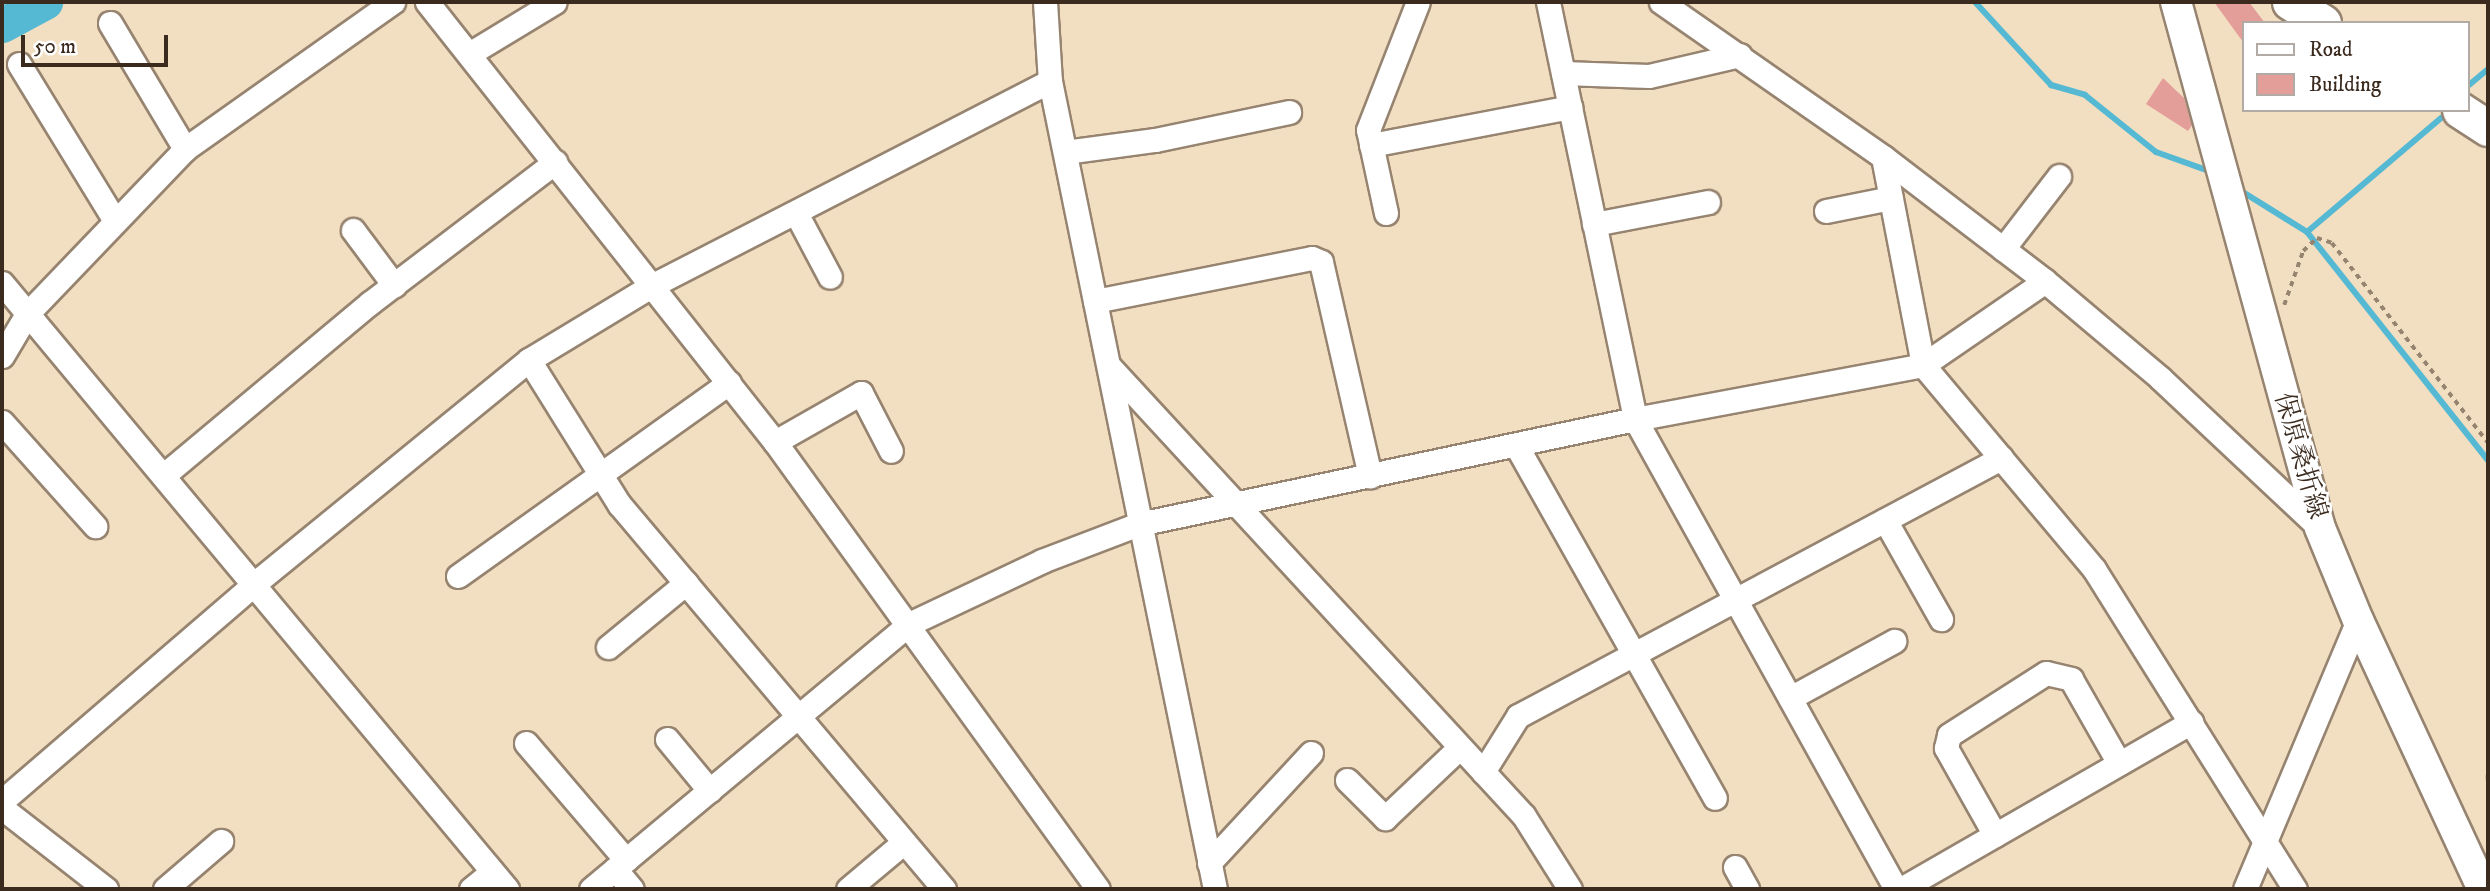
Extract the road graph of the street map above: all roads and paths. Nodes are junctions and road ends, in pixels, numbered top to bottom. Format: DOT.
graph roads {
  1 [pos="393,2"];
  2 [pos="427,2"];
  3 [pos="555,2"];
  4 [pos="1045,2"];
  5 [pos="1418,2"];
  6 [pos="1548,2"];
  7 [pos="1661,2"];
  8 [pos="2176,2"];
  9 [pos="2290,2"];
  10 [pos="2320,21"];
  11 [pos="110,23"];
  12 [pos="469,54"];
  13 [pos="1740,55"];
  14 [pos="19,64"];
  15 [pos="1563,74"];
  16 [pos="1050,81"];
  17 [pos="1570,107"];
  18 [pos="1289,111"];
  19 [pos="2463,112"];
  20 [pos="2488,128"];
  21 [pos="1371,145"];
  22 [pos="185,149"];
  23 [pos="1065,152"];
  24 [pos="1883,157"];
  25 [pos="555,162"];
  26 [pos="2059,176"];
  27 [pos="1891,198"];
  28 [pos="1708,202"];
  29 [pos="1826,211"];
  30 [pos="796,213"];
  31 [pos="1386,213"];
  32 [pos="114,219"];
  33 [pos="1594,224"];
  34 [pos="353,230"];
  35 [pos="2003,249"];
  36 [pos="830,277"];
  37 [pos="2045,281"];
  38 [pos="2,284"];
  39 [pos="394,285"];
  40 [pos="653,285"];
  41 [pos="1095,301"];
  42 [pos="27,314"];
  43 [pos="2263,324"];
  44 [pos="2,356"];
  45 [pos="529,360"];
  46 [pos="1923,365"];
  47 [pos="1108,366"];
  48 [pos="729,383"];
  49 [pos="1635,419"];
  50 [pos="2,422"];
  51 [pos="775,442"];
  52 [pos="2488,443"];
  53 [pos="1516,445"];
  54 [pos="891,451"];
  55 [pos="2001,458"];
  56 [pos="164,475"];
  57 [pos="601,475"];
  58 [pos="1370,476"];
  59 [pos="1238,504"];
  60 [pos="1885,520"];
  61 [pos="1139,524"];
  62 [pos="95,526"];
  63 [pos="2320,528"];
  64 [pos="458,576"];
  65 [pos="686,583"];
  66 [pos="254,584"];
  67 [pos="1736,600"];
  68 [pos="1941,619"];
  69 [pos="2358,620"];
  70 [pos="909,624"];
  71 [pos="1894,641"];
  72 [pos="608,647"];
  73 [pos="1634,654"];
  74 [pos="1790,698"];
  75 [pos="798,717"];
  76 [pos="2191,722"];
  77 [pos="667,739"];
  78 [pos="526,743"];
  79 [pos="1460,747"];
  80 [pos="1311,753"];
  81 [pos="2119,763"];
  82 [pos="1483,772"];
  83 [pos="1347,780"];
  84 [pos="710,790"];
  85 [pos="1715,798"];
  86 [pos="2,801"];
  87 [pos="2,808"];
  88 [pos="1995,835"];
  89 [pos="2267,838"];
  90 [pos="221,841"];
  91 [pos="904,842"];
  92 [pos="1209,863"];
  93 [pos="621,864"];
  94 [pos="1735,867"];
  95 [pos="500,881"];
  96 [pos="106,889"];
  97 [pos="165,889"];
  98 [pos="471,889"];
  99 [pos="591,889"];
  100 [pos="632,889"];
  101 [pos="848,889"];
  102 [pos="944,889"];
  103 [pos="1098,889"];
  104 [pos="1215,889"];
  105 [pos="1570,889"];
  106 [pos="1747,889"];
  107 [pos="1898,889"];
  108 [pos="2245,889"];
  109 [pos="2295,889"];
  110 [pos="2483,889"];
  1 -- 22 [label="street"];
  2 -- 12 [label="street"];
  3 -- 12 [label="street"];
  4 -- 16 [label="street"];
  5 -- 21 [label="street"];
  6 -- 15 [label="street"];
  7 -- 13 [label="street"];
  8 -- 43 [label="main road, 保原桑折線"];
  9 -- 10 [label="highway"];
  11 -- 22 [label="street"];
  12 -- 25 [label="street"];
  13 -- 15 [label="street"];
  13 -- 24 [label="street"];
  14 -- 32 [label="street"];
  15 -- 17 [label="street"];
  16 -- 23 [label="street"];
  16 -- 30 [label="street"];
  17 -- 21 [label="street"];
  17 -- 33 [label="street"];
  18 -- 23 [label="street"];
  19 -- 20 [label="highway"];
  21 -- 31 [label="street"];
  22 -- 32 [label="street"];
  23 -- 41 [label="street"];
  24 -- 27 [label="street"];
  24 -- 35 [label="street"];
  25 -- 39 [label="street"];
  25 -- 40 [label="street"];
  26 -- 35 [label="street"];
  27 -- 29 [label="street"];
  27 -- 46 [label="street"];
  28 -- 33 [label="street"];
  30 -- 36 [label="street"];
  30 -- 40 [label="street"];
  32 -- 42 [label="street"];
  33 -- 49 [label="street"];
  34 -- 39 [label="street"];
  35 -- 37 [label="street"];
  37 -- 46 [label="street"];
  37 -- 63 [label="street"];
  38 -- 42 [label="street"];
  39 -- 56 [label="street"];
  40 -- 45 [label="street"];
  40 -- 48 [label="street"];
  41 -- 47 [label="street"];
  41 -- 58 [label="street"];
  42 -- 44 [label="street"];
  42 -- 56 [label="street"];
  43 -- 52 [label="path"];
  43 -- 63 [label="main road, 保原桑折線"];
  45 -- 57 [label="street"];
  45 -- 66 [label="street"];
  46 -- 49 [label="street"];
  46 -- 55 [label="street"];
  47 -- 59 [label="street"];
  47 -- 61 [label="street"];
  48 -- 51 [label="street"];
  48 -- 57 [label="street"];
  49 -- 53 [label="street"];
  49 -- 67 [label="street"];
  50 -- 62 [label="street"];
  51 -- 54 [label="street"];
  51 -- 70 [label="street"];
  53 -- 58 [label="street"];
  53 -- 73 [label="street"];
  55 -- 60 [label="street"];
  55 -- 76 [label="street"];
  56 -- 66 [label="street"];
  57 -- 64 [label="street"];
  57 -- 65 [label="street"];
  58 -- 59 [label="street"];
  59 -- 61 [label="street"];
  59 -- 79 [label="street"];
  60 -- 67 [label="street"];
  60 -- 68 [label="street"];
  61 -- 70 [label="street"];
  61 -- 92 [label="street"];
  63 -- 69 [label="main road, 保原桑折線"];
  65 -- 72 [label="street"];
  65 -- 75 [label="street"];
  66 -- 86 [label="street"];
  66 -- 95 [label="street"];
  67 -- 73 [label="street"];
  67 -- 74 [label="street"];
  69 -- 89 [label="street"];
  69 -- 110 [label="main road, 保原桑折線"];
  70 -- 75 [label="street"];
  70 -- 103 [label="street"];
  71 -- 74 [label="street"];
  73 -- 82 [label="street"];
  73 -- 85 [label="street"];
  74 -- 107 [label="street"];
  75 -- 84 [label="street"];
  75 -- 91 [label="street"];
  76 -- 81 [label="street"];
  76 -- 89 [label="street"];
  77 -- 84 [label="street"];
  78 -- 93 [label="street"];
  79 -- 82 [label="street"];
  79 -- 83 [label="street"];
  80 -- 92 [label="street"];
  81 -- 88 [label="street"];
  81 -- 88 [label="street"];
  82 -- 105 [label="street"];
  84 -- 93 [label="street"];
  87 -- 96 [label="street"];
  88 -- 107 [label="street"];
  89 -- 108 [label="street"];
  89 -- 109 [label="street"];
  90 -- 97 [label="street"];
  91 -- 101 [label="street"];
  91 -- 102 [label="street"];
  92 -- 104 [label="street"];
  93 -- 99 [label="street"];
  93 -- 100 [label="street"];
  94 -- 106 [label="street"];
  95 -- 98 [label="street"];
}
